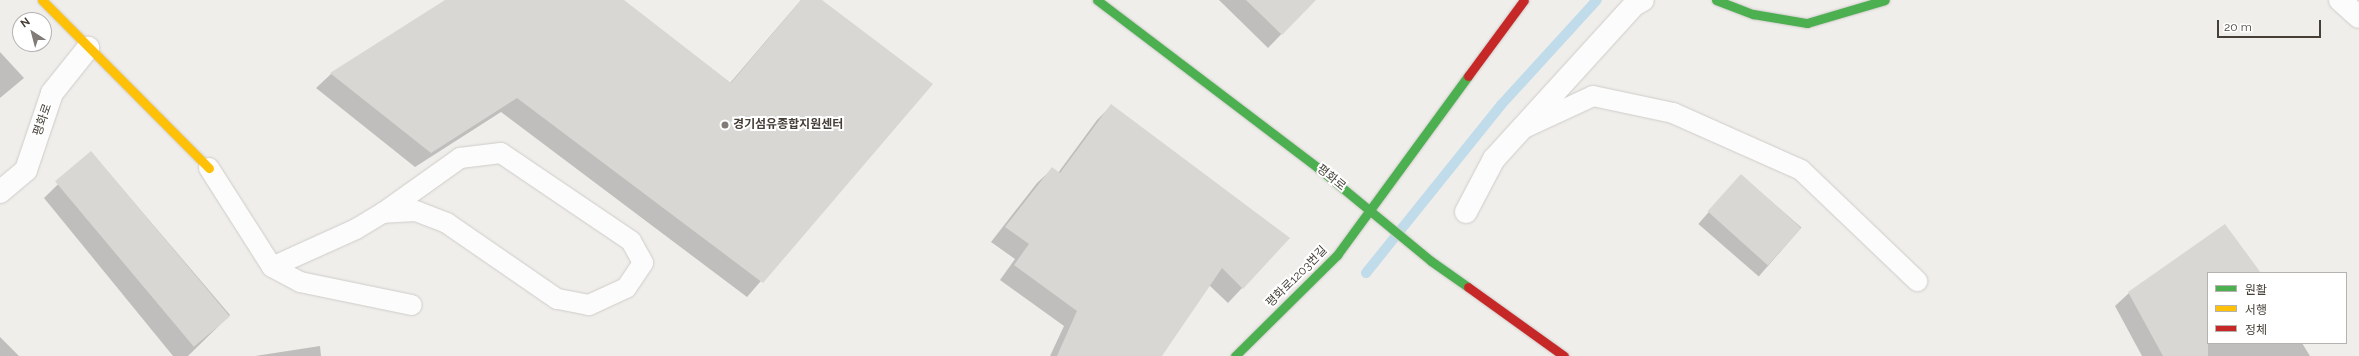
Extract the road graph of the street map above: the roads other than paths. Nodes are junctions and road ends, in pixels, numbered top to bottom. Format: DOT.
graph roads {
  1 [pos="42,0"];
  2 [pos="1097,0"];
  3 [pos="1524,0"];
  4 [pos="1643,0"];
  5 [pos="1716,0"];
  6 [pos="1885,0"];
  7 [pos="2340,0"];
  8 [pos="2359,17"];
  9 [pos="88,48"];
  10 [pos="1522,129"];
  11 [pos="209,168"];
  12 [pos="0,192"];
  13 [pos="1371,210"];
  14 [pos="1466,212"];
  15 [pos="383,213"];
  16 [pos="272,267"];
  17 [pos="1916,281"];
  18 [pos="412,305"];
  19 [pos="1235,356"];
  20 [pos="1564,356"];
  1 -- 9 [label="street"];
  2 -- 13 [label="street, 평화로"];
  3 -- 13 [label="street, 평화로1203번길"];
  4 -- 10 [label="street"];
  5 -- 6 [label="street"];
  7 -- 8 [label="street"];
  9 -- 11 [label="street"];
  9 -- 12 [label="street, 평화로"];
  10 -- 14 [label="street"];
  10 -- 17 [label="lane"];
  11 -- 16 [label="lane"];
  13 -- 19 [label="street, 평화로1203번길"];
  13 -- 20 [label="street, 평화로"];
  15 -- 15 [label="lane"];
  15 -- 16 [label="lane"];
  16 -- 18 [label="lane"];
}
